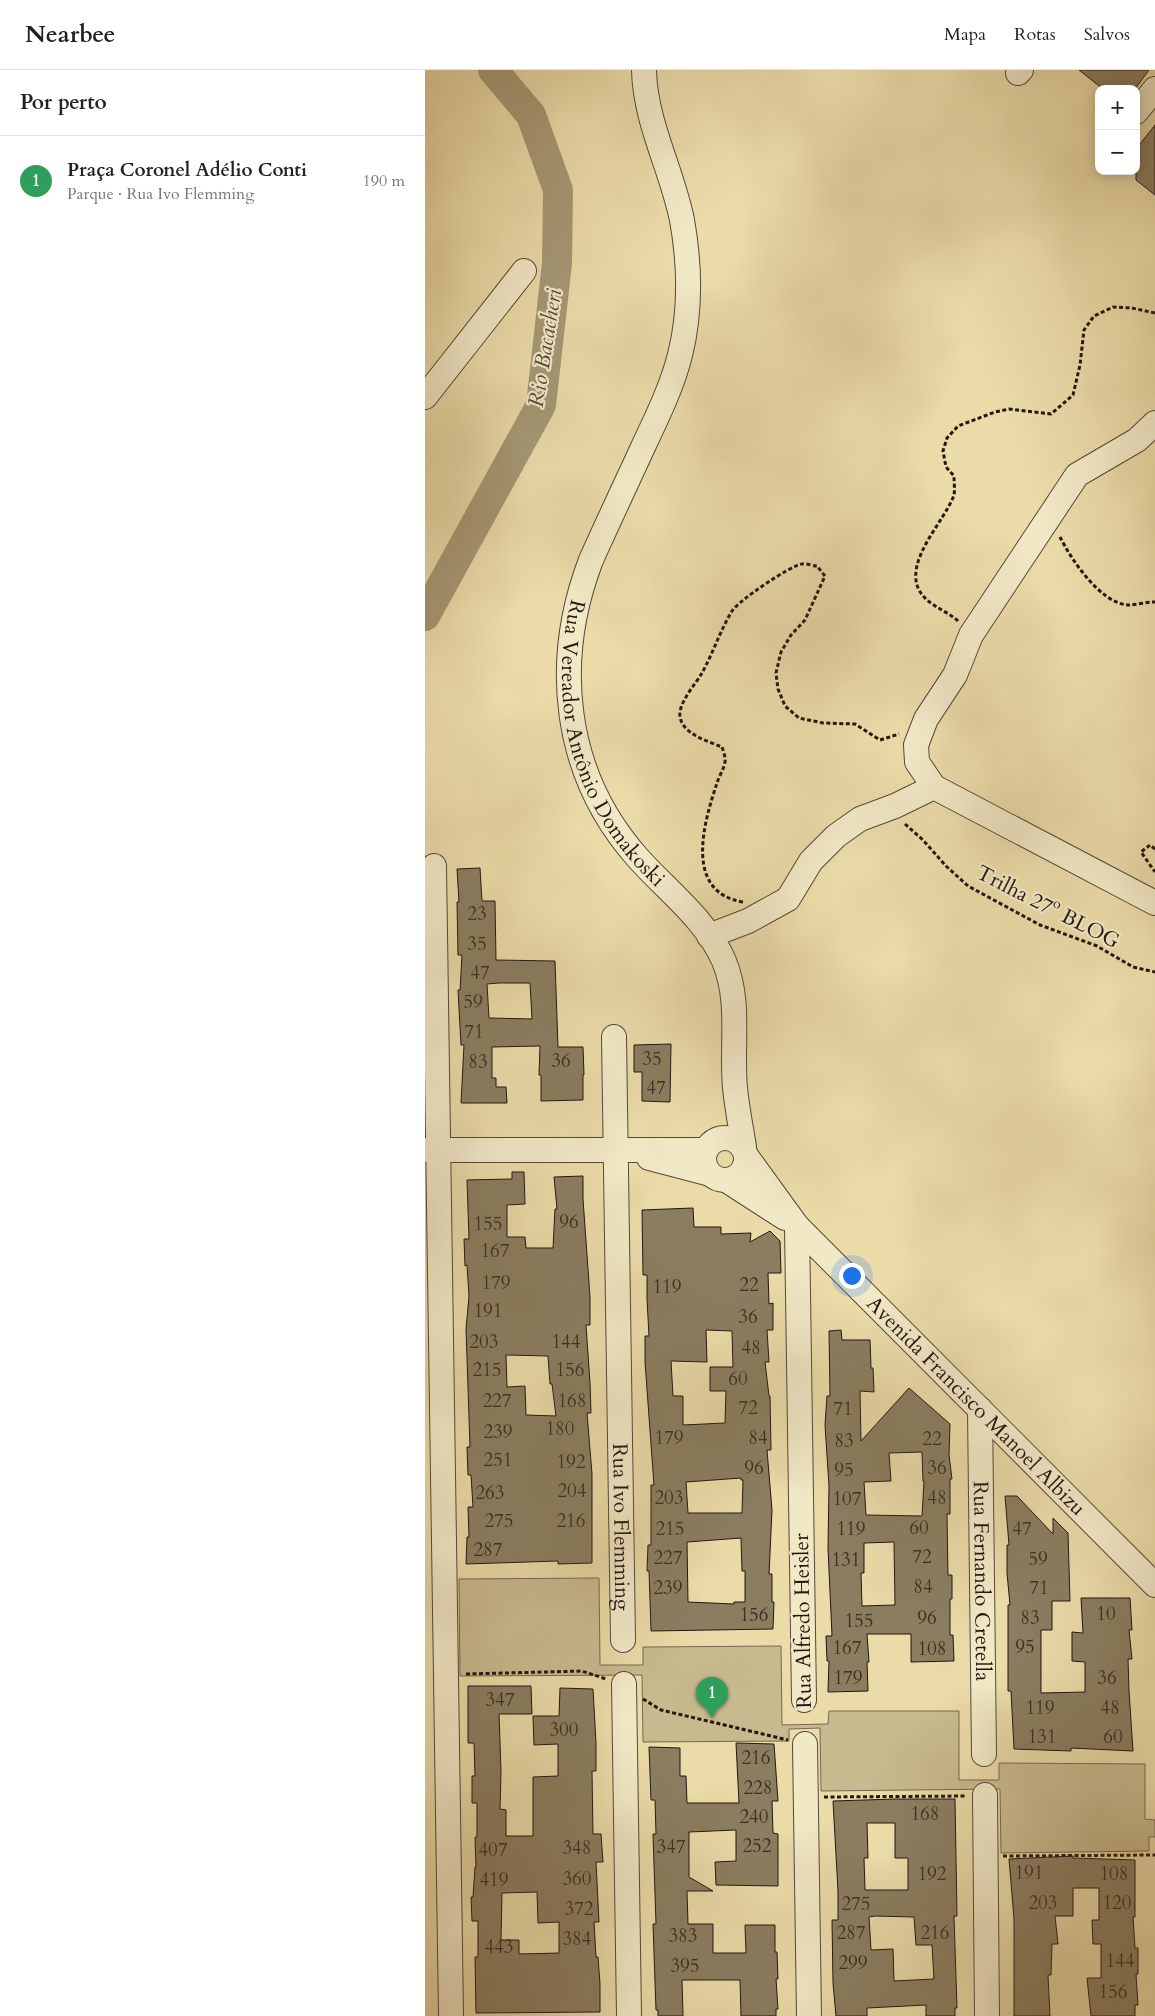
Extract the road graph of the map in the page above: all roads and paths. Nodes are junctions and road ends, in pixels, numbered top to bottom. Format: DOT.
graph roads {
  1 [pos="644,70"];
  2 [pos="1155,90"];
  3 [pos="1140,107"];
  4 [pos="524,271"];
  5 [pos="1155,313"];
  6 [pos="425,397"];
  7 [pos="1155,423"];
  8 [pos="1059,530"];
  9 [pos="1155,602"];
  10 [pos="971,635"];
  11 [pos="926,719"];
  12 [pos="934,787"];
  13 [pos="899,822"];
  14 [pos="1155,848"];
  15 [pos="434,866"];
  16 [pos="1155,872"];
  17 [pos="745,902"];
  18 [pos="1155,903"];
  19 [pos="709,936"];
  20 [pos="1155,972"];
  21 [pos="614,1037"];
  22 [pos="735,1086"];
  23 [pos="711,1145"];
  24 [pos="432,1150"];
  25 [pos="615,1150"];
  26 [pos="745,1152"];
  27 [pos="718,1177"];
  28 [pos="797,1226"];
  29 [pos="980,1409"];
  30 [pos="1155,1584"];
  31 [pos="623,1640"];
  32 [pos="446,1674"];
  33 [pos="624,1684"];
  34 [pos="804,1700"];
  35 [pos="805,1744"];
  36 [pos="984,1754"];
  37 [pos="985,1795"];
  38 [pos="805,1798"];
  39 [pos="1155,1854"];
  40 [pos="985,1856"];
  41 [pos="451,2016"];
  42 [pos="629,2016"];
  43 [pos="809,2016"];
  44 [pos="987,2016"];
  1 -- 19 [label="street, Rua Vereador Antônio Domakoski"];
  2 -- 3 [label="street"];
  4 -- 6 [label="street"];
  5 -- 10 [label="path"];
  7 -- 10 [label="street"];
  8 -- 9 [label="path"];
  10 -- 11 [label="street"];
  11 -- 12 [label="street"];
  11 -- 17 [label="path"];
  12 -- 18 [label="street"];
  12 -- 19 [label="street"];
  13 -- 20 [label="path, Trilha 27º BLOG"];
  14 -- 16 [label="path"];
  15 -- 24 [label="street"];
  19 -- 22 [label="street, Rua Vereador Antônio Domakoski"];
  21 -- 25 [label="street, Rua Ivo Flemming"];
  22 -- 23 [label="street, Rua Vereador Antônio Domakoski"];
  22 -- 26 [label="street, Rua Vereador Antônio Domakoski"];
  23 -- 25 [label="street, Avenida Francisco Manoel Albizu"];
  23 -- 26 [label="street"];
  23 -- 27 [label="street"];
  24 -- 25 [label="street, Avenida Francisco Manoel Albizu"];
  24 -- 32 [label="street"];
  25 -- 27 [label="street, Avenida Francisco Manoel Albizu"];
  25 -- 31 [label="street, Rua Ivo Flemming"];
  26 -- 27 [label="street"];
  26 -- 28 [label="street, Avenida Francisco Manoel Albizu"];
  27 -- 28 [label="street, Avenida Francisco Manoel Albizu"];
  28 -- 29 [label="street, Avenida Francisco Manoel Albizu"];
  28 -- 34 [label="street, Rua Alfredo Heisler"];
  29 -- 30 [label="street, Avenida Francisco Manoel Albizu"];
  29 -- 36 [label="street, Rua Fernando Cretella"];
  32 -- 33 [label="path"];
  32 -- 41 [label="street"];
  33 -- 35 [label="path"];
  33 -- 42 [label="street"];
  35 -- 38 [label="street"];
  37 -- 38 [label="path"];
  37 -- 40 [label="street"];
  38 -- 43 [label="street"];
  39 -- 40 [label="path"];
  40 -- 44 [label="street"];
}
